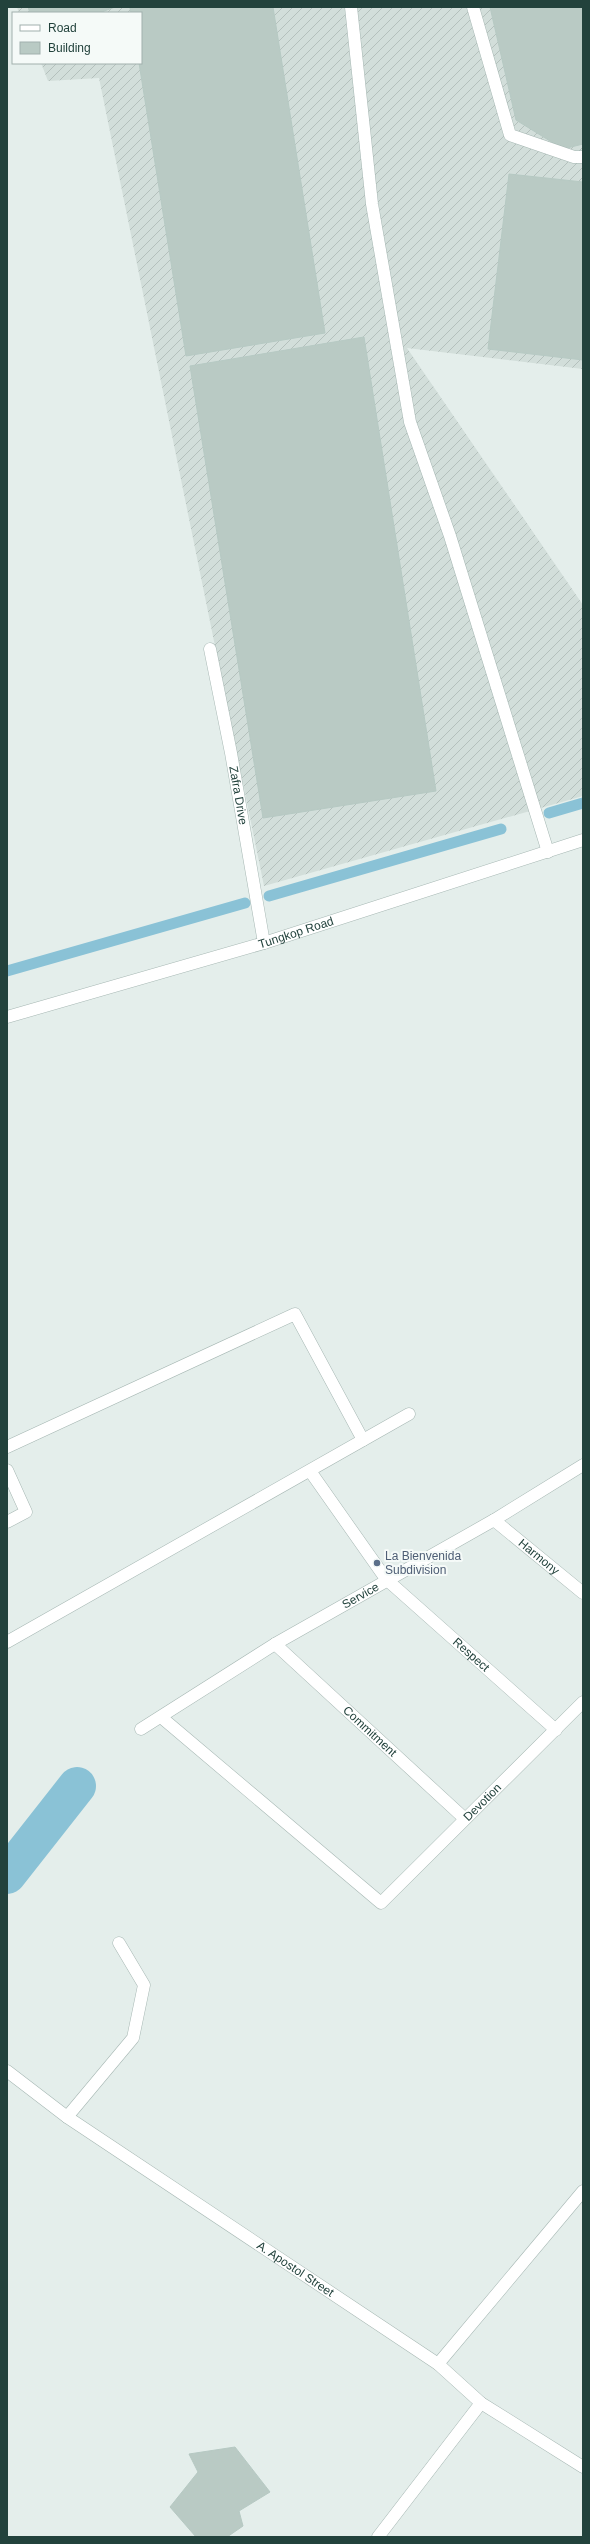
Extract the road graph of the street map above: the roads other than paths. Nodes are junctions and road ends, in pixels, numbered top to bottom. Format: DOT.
graph roads {
  1 [pos="351,7"];
  2 [pos="474,7"];
  3 [pos="583,158"];
  4 [pos="210,649"];
  5 [pos="583,840"];
  6 [pos="548,852"];
  7 [pos="264,943"];
  8 [pos="7,1017"];
  9 [pos="409,1414"];
  10 [pos="363,1440"];
  11 [pos="7,1447"];
  12 [pos="583,1465"];
  13 [pos="7,1470"];
  14 [pos="310,1471"];
  15 [pos="494,1520"];
  16 [pos="7,1522"];
  17 [pos="386,1579"];
  18 [pos="583,1593"];
  19 [pos="7,1642"];
  20 [pos="275,1644"];
  21 [pos="583,1702"];
  22 [pos="161,1717"];
  23 [pos="141,1729"];
  24 [pos="556,1730"];
  25 [pos="464,1818"];
  26 [pos="119,1943"];
  27 [pos="7,2070"];
  28 [pos="67,2117"];
  29 [pos="583,2191"];
  30 [pos="438,2364"];
  31 [pos="481,2403"];
  32 [pos="583,2468"];
  33 [pos="378,2537"];
  1 -- 6 [label="street"];
  2 -- 3 [label="street"];
  4 -- 7 [label="street, Zafra Drive"];
  5 -- 6 [label="street, Tungkop Road"];
  6 -- 7 [label="street, Tungkop Road"];
  7 -- 8 [label="street, Tungkop Road"];
  9 -- 10 [label="street"];
  10 -- 11 [label="street"];
  10 -- 14 [label="street"];
  12 -- 15 [label="street, Service"];
  13 -- 16 [label="street"];
  14 -- 17 [label="street, Respect"];
  14 -- 19 [label="street"];
  15 -- 17 [label="street, Service"];
  15 -- 18 [label="street, Harmony"];
  17 -- 20 [label="street, Service"];
  17 -- 24 [label="street, Respect"];
  20 -- 22 [label="street, Service"];
  20 -- 25 [label="street, Commitment"];
  21 -- 24 [label="street, Devotion"];
  22 -- 23 [label="street, Service"];
  22 -- 25 [label="street, Devotion"];
  24 -- 25 [label="street, Devotion"];
  26 -- 28 [label="street"];
  27 -- 28 [label="street, A. Apostol Street"];
  28 -- 30 [label="street, A. Apostol Street"];
  29 -- 30 [label="street"];
  30 -- 31 [label="street, A. Apostol Street"];
  31 -- 32 [label="street, A. Apostol Street"];
  31 -- 33 [label="street"];
}
